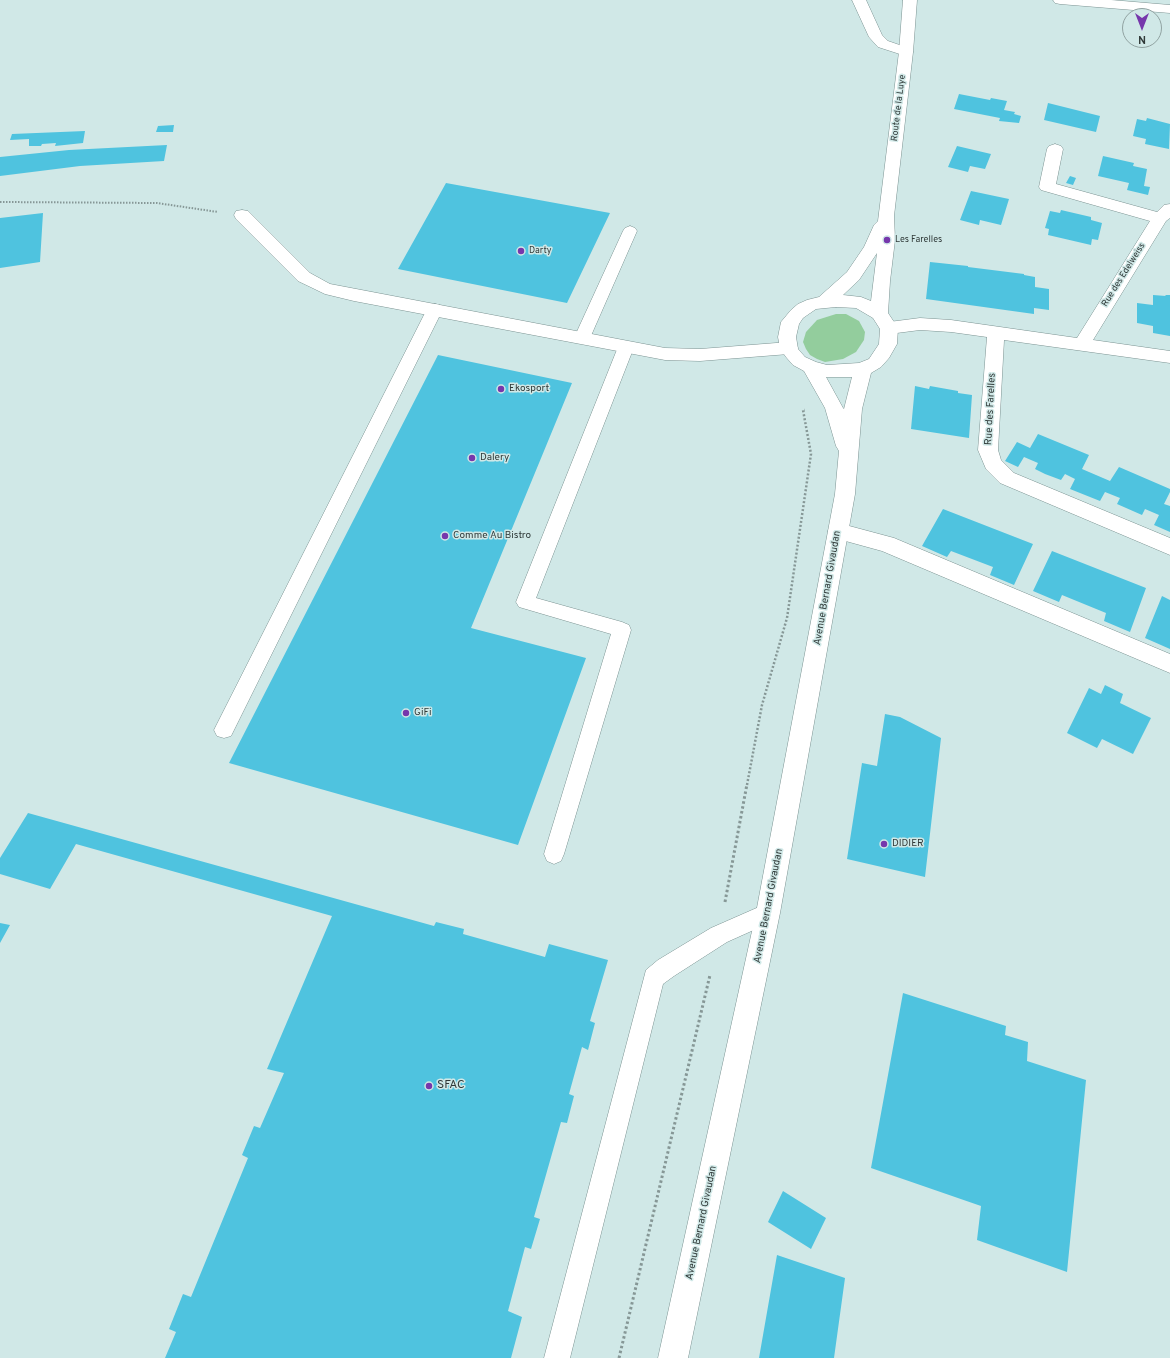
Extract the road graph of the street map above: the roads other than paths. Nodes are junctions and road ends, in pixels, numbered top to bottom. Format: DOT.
graph roads {
  1 [pos="859,0"];
  2 [pos="910,0"];
  3 [pos="1060,0"];
  4 [pos="1170,9"];
  5 [pos="906,52"];
  6 [pos="1055,149"];
  7 [pos="1165,213"];
  8 [pos="242,215"];
  9 [pos="886,216"];
  10 [pos="630,231"];
  11 [pos="825,302"];
  12 [pos="435,309"];
  13 [pos="884,321"];
  14 [pos="996,332"];
  15 [pos="582,338"];
  16 [pos="1082,344"];
  17 [pos="626,347"];
  18 [pos="789,348"];
  19 [pos="1170,357"];
  20 [pos="811,367"];
  21 [pos="864,368"];
  22 [pos="848,452"];
  23 [pos="838,531"];
  24 [pos="1170,547"];
  25 [pos="1170,664"];
  26 [pos="224,730"];
  27 [pos="554,854"];
  28 [pos="768,913"];
  29 [pos="556,1358"];
  30 [pos="673,1358"];
  1 -- 5 [label="street"];
  2 -- 5 [label="street, Route de la Luye"];
  3 -- 4 [label="street"];
  5 -- 9 [label="street, Route de la Luye"];
  6 -- 7 [label="street"];
  7 -- 16 [label="street, Rue des Edelweiss"];
  8 -- 12 [label="street"];
  9 -- 11 [label="street, Route de la Luye"];
  9 -- 13 [label="street, Route de la Luye"];
  10 -- 15 [label="lane"];
  11 -- 13 [label="street"];
  11 -- 18 [label="street"];
  12 -- 15 [label="street"];
  12 -- 26 [label="lane"];
  13 -- 14 [label="street"];
  13 -- 21 [label="street"];
  14 -- 16 [label="street"];
  14 -- 24 [label="street, Rue des Farelles"];
  15 -- 17 [label="street"];
  16 -- 19 [label="street"];
  17 -- 18 [label="street"];
  17 -- 27 [label="lane"];
  18 -- 20 [label="street"];
  20 -- 21 [label="street"];
  20 -- 22 [label="street, Avenue Bernard Givaudan"];
  21 -- 22 [label="street, Avenue Bernard Givaudan"];
  22 -- 23 [label="street, Avenue Bernard Givaudan"];
  23 -- 25 [label="street"];
  23 -- 28 [label="street, Avenue Bernard Givaudan"];
  28 -- 29 [label="lane"];
  28 -- 30 [label="street, Avenue Bernard Givaudan"];
}
